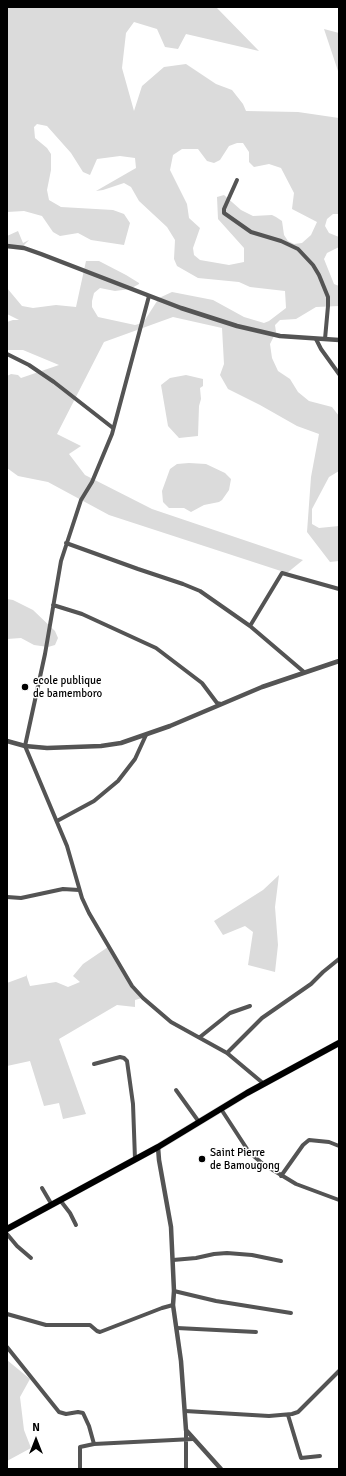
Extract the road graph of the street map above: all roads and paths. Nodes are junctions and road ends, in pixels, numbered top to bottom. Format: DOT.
graph roads {
  1 [pos="237,180"];
  2 [pos="7,246"];
  3 [pos="149,296"];
  4 [pos="316,339"];
  5 [pos="325,339"];
  6 [pos="339,340"];
  7 [pos="7,354"];
  8 [pos="339,374"];
  9 [pos="113,428"];
  10 [pos="66,543"];
  11 [pos="339,589"];
  12 [pos="53,605"];
  13 [pos="250,626"];
  14 [pos="339,661"];
  15 [pos="304,672"];
  16 [pos="221,704"];
  17 [pos="146,734"];
  18 [pos="7,741"];
  19 [pos="25,746"];
  20 [pos="57,821"];
  21 [pos="79,890"];
  22 [pos="7,897"];
  23 [pos="339,959"];
  24 [pos="250,1006"];
  25 [pos="200,1037"];
  26 [pos="339,1043"];
  27 [pos="227,1053"];
  28 [pos="94,1064"];
  29 [pos="264,1084"];
  30 [pos="176,1090"];
  31 [pos="221,1109"];
  32 [pos="199,1122"];
  33 [pos="158,1146"];
  34 [pos="339,1146"];
  35 [pos="135,1159"];
  36 [pos="281,1176"];
  37 [pos="42,1188"];
  38 [pos="60,1200"];
  39 [pos="339,1200"];
  40 [pos="52,1204"];
  41 [pos="76,1225"];
  42 [pos="7,1229"];
  43 [pos="7,1234"];
  44 [pos="31,1258"];
  45 [pos="173,1260"];
  46 [pos="281,1261"];
  47 [pos="174,1291"];
  48 [pos="173,1306"];
  49 [pos="291,1313"];
  50 [pos="7,1314"];
  51 [pos="177,1328"];
  52 [pos="256,1332"];
  53 [pos="7,1347"];
  54 [pos="339,1371"];
  55 [pos="185,1412"];
  56 [pos="288,1415"];
  57 [pos="186,1430"];
  58 [pos="186,1439"];
  59 [pos="193,1439"];
  60 [pos="94,1444"];
  61 [pos="320,1456"];
  62 [pos="80,1469"];
  63 [pos="186,1469"];
  64 [pos="221,1469"];
  1 -- 5 [label="street"];
  2 -- 3 [label="street"];
  3 -- 4 [label="street"];
  3 -- 9 [label="street"];
  4 -- 5 [label="street"];
  4 -- 8 [label="street"];
  5 -- 6 [label="street"];
  7 -- 9 [label="street"];
  9 -- 10 [label="street"];
  10 -- 12 [label="street"];
  10 -- 13 [label="street"];
  11 -- 13 [label="street"];
  12 -- 16 [label="street"];
  12 -- 19 [label="street"];
  13 -- 15 [label="street"];
  14 -- 15 [label="street"];
  15 -- 16 [label="street"];
  16 -- 17 [label="street"];
  17 -- 19 [label="street"];
  17 -- 20 [label="street"];
  18 -- 19 [label="street"];
  19 -- 20 [label="street"];
  20 -- 21 [label="street"];
  21 -- 22 [label="street"];
  21 -- 25 [label="street"];
  23 -- 27 [label="street"];
  24 -- 25 [label="street"];
  25 -- 27 [label="street"];
  26 -- 29 [label="main road"];
  27 -- 29 [label="street"];
  28 -- 35 [label="street"];
  29 -- 31 [label="main road"];
  30 -- 32 [label="street"];
  31 -- 32 [label="main road"];
  31 -- 36 [label="street"];
  32 -- 33 [label="main road"];
  33 -- 35 [label="main road"];
  33 -- 45 [label="street"];
  34 -- 36 [label="street"];
  35 -- 38 [label="main road"];
  36 -- 39 [label="street"];
  37 -- 40 [label="street"];
  38 -- 40 [label="main road"];
  38 -- 41 [label="street"];
  40 -- 42 [label="main road"];
  43 -- 44 [label="street"];
  45 -- 46 [label="street"];
  45 -- 47 [label="street"];
  47 -- 48 [label="street"];
  47 -- 49 [label="street"];
  48 -- 50 [label="street"];
  48 -- 51 [label="street"];
  51 -- 52 [label="street"];
  51 -- 55 [label="street"];
  53 -- 60 [label="street"];
  54 -- 56 [label="street"];
  55 -- 56 [label="street"];
  55 -- 57 [label="street"];
  56 -- 61 [label="street"];
  57 -- 58 [label="street"];
  57 -- 59 [label="street"];
  58 -- 59 [label="street"];
  58 -- 60 [label="street"];
  58 -- 63 [label="street"];
  59 -- 64 [label="street"];
  60 -- 62 [label="street"];
}
